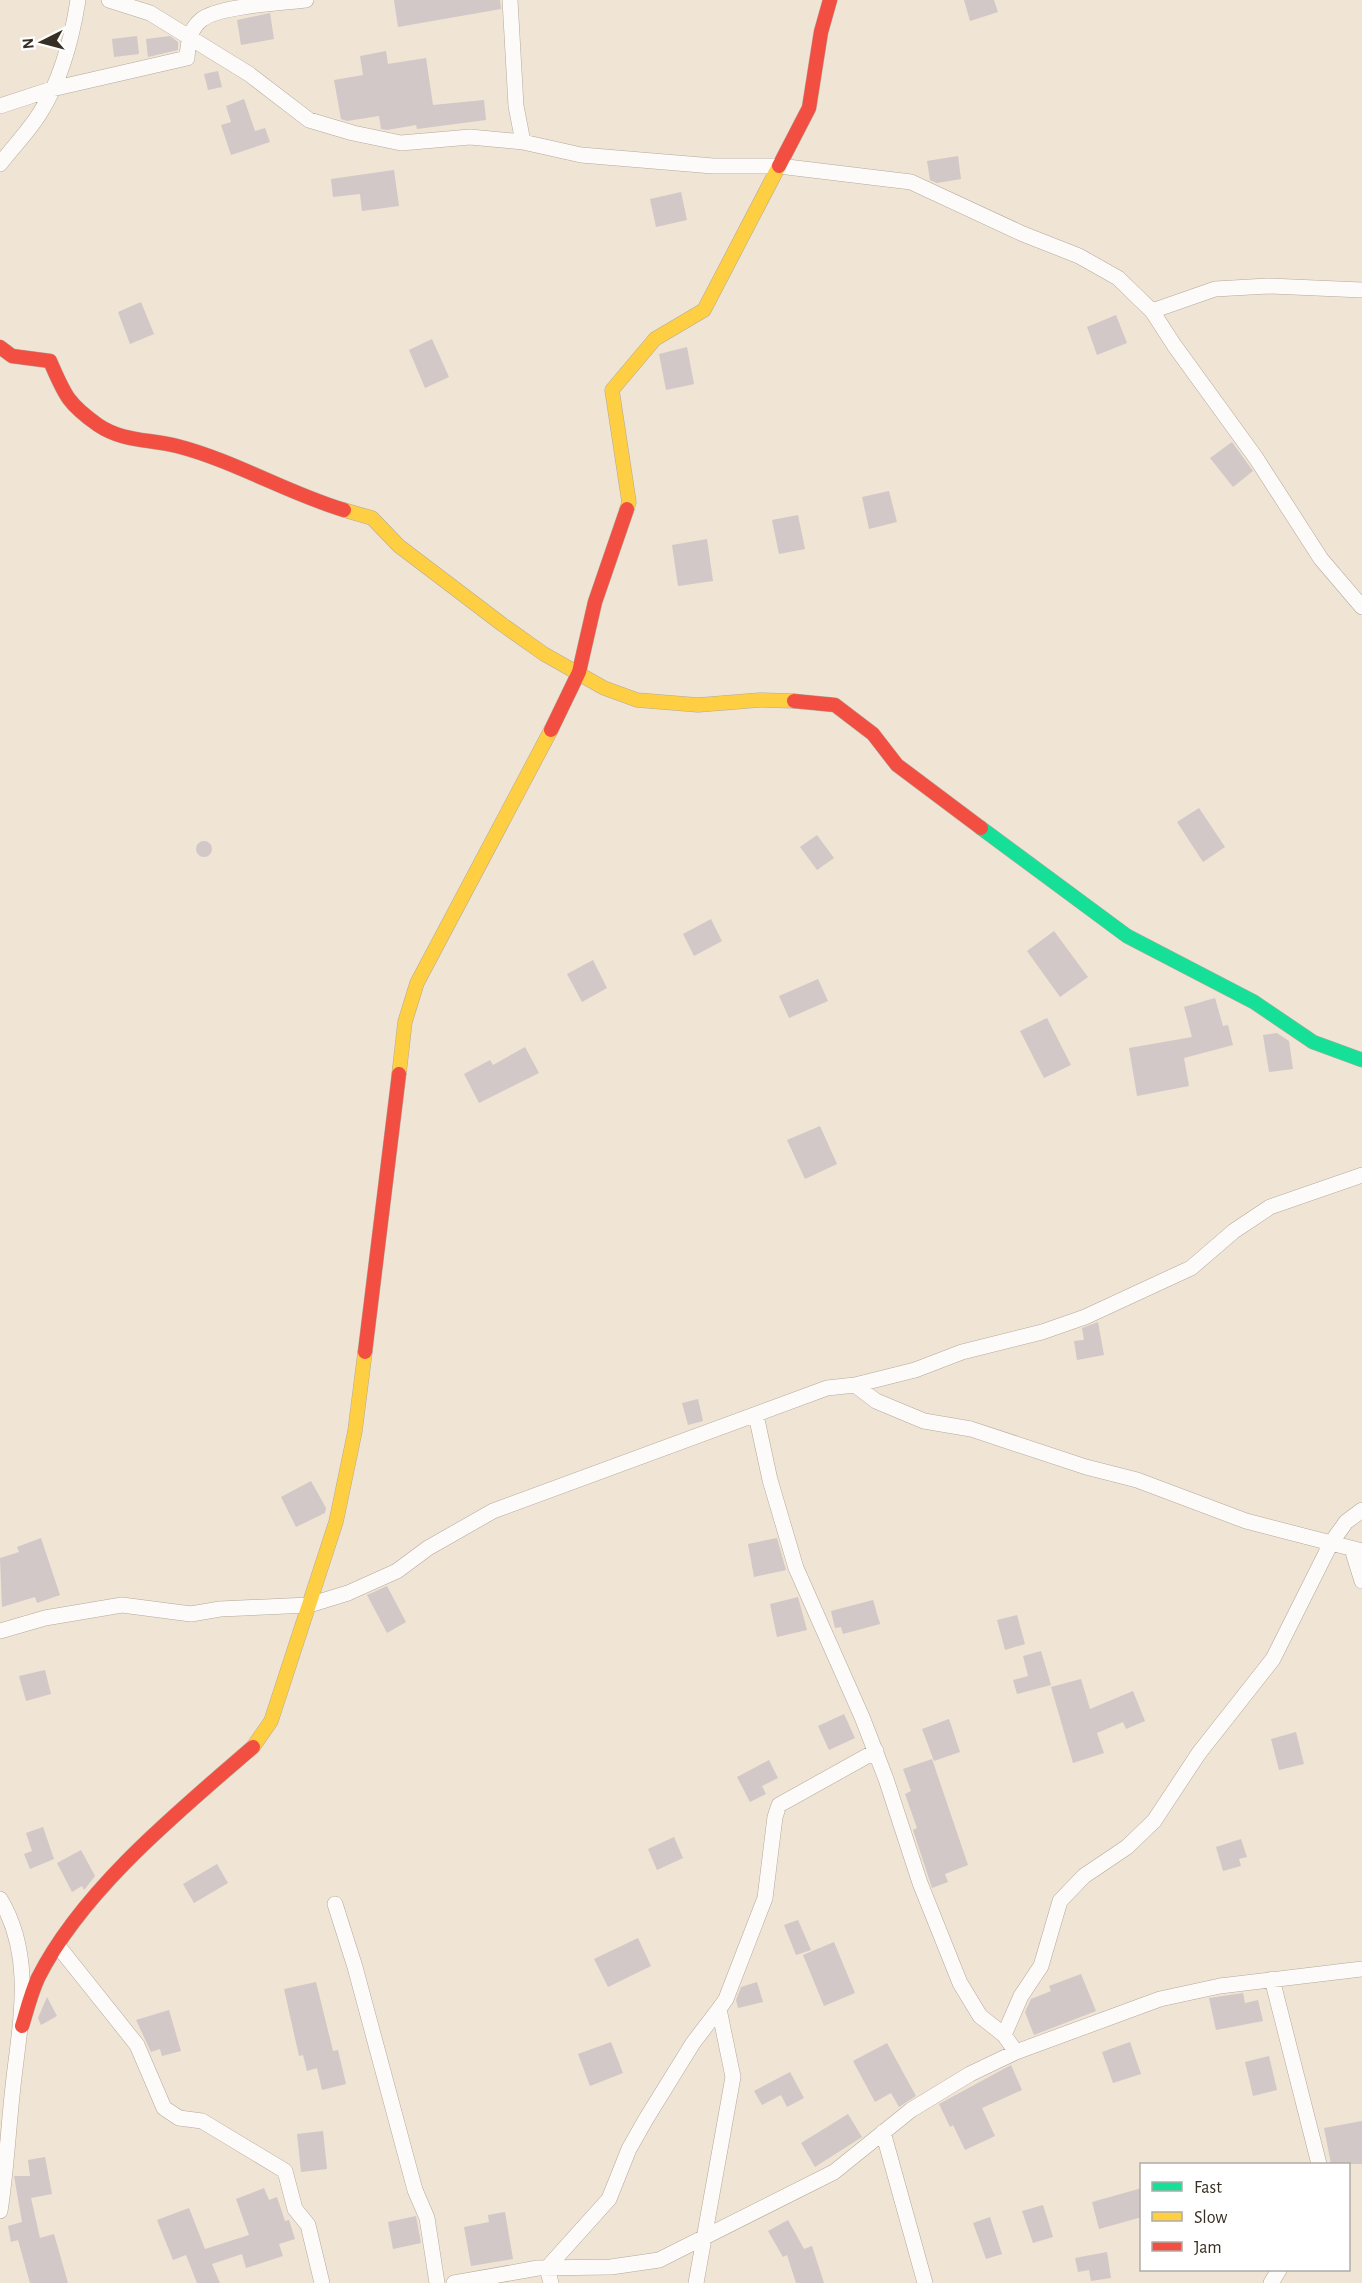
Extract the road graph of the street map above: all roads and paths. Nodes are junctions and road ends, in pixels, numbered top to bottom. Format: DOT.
graph roads {
  1 [pos="78,0"];
  2 [pos="109,0"];
  3 [pos="306,0"];
  4 [pos="510,0"];
  5 [pos="830,0"];
  6 [pos="148,7"];
  7 [pos="188,38"];
  8 [pos="52,89"];
  9 [pos="0,106"];
  10 [pos="523,142"];
  11 [pos="0,164"];
  12 [pos="779,166"];
  13 [pos="1362,290"];
  14 [pos="1152,310"];
  15 [pos="0,347"];
  16 [pos="1362,607"];
  17 [pos="579,672"];
  18 [pos="1362,1060"];
  19 [pos="1362,1175"];
  20 [pos="855,1385"];
  21 [pos="756,1415"];
  22 [pos="1362,1510"];
  23 [pos="1331,1543"];
  24 [pos="1357,1550"];
  25 [pos="1362,1581"];
  26 [pos="309,1605"];
  27 [pos="0,1631"];
  28 [pos="876,1751"];
  29 [pos="0,1899"];
  30 [pos="334,1904"];
  31 [pos="58,1946"];
  32 [pos="1362,1969"];
  33 [pos="1272,1979"];
  34 [pos="719,2009"];
  35 [pos="22,2026"];
  36 [pos="1004,2035"];
  37 [pos="1016,2052"];
  38 [pos="883,2132"];
  39 [pos="1319,2163"];
  40 [pos="0,2211"];
  41 [pos="706,2236"];
  42 [pos="549,2276"];
  43 [pos="322,2283"];
  44 [pos="437,2283"];
  45 [pos="454,2283"];
  46 [pos="696,2283"];
  47 [pos="925,2283"];
  1 -- 8 [label="street"];
  2 -- 6 [label="street"];
  3 -- 7 [label="street"];
  4 -- 10 [label="street"];
  5 -- 12 [label="street"];
  6 -- 7 [label="street"];
  7 -- 8 [label="street"];
  7 -- 10 [label="street"];
  8 -- 9 [label="street"];
  8 -- 11 [label="street"];
  10 -- 12 [label="street"];
  12 -- 14 [label="street"];
  12 -- 17 [label="street"];
  13 -- 14 [label="street"];
  14 -- 16 [label="street"];
  15 -- 17 [label="street"];
  17 -- 18 [label="street"];
  17 -- 26 [label="street"];
  19 -- 20 [label="street"];
  20 -- 21 [label="street"];
  20 -- 23 [label="street"];
  21 -- 26 [label="street"];
  21 -- 28 [label="street"];
  22 -- 23 [label="street"];
  23 -- 24 [label="street"];
  23 -- 36 [label="street"];
  24 -- 25 [label="street"];
  26 -- 27 [label="street"];
  26 -- 31 [label="street"];
  28 -- 34 [label="street"];
  28 -- 36 [label="street"];
  29 -- 35 [label="street"];
  30 -- 44 [label="street"];
  31 -- 35 [label="street"];
  31 -- 43 [label="street"];
  32 -- 33 [label="street"];
  33 -- 37 [label="street"];
  33 -- 39 [label="street"];
  34 -- 41 [label="street"];
  34 -- 42 [label="street"];
  35 -- 40 [label="street"];
  36 -- 37 [label="street"];
  37 -- 38 [label="street"];
  38 -- 41 [label="street"];
  38 -- 47 [label="street"];
  41 -- 42 [label="street"];
  41 -- 46 [label="street"];
  42 -- 45 [label="street"];
}
